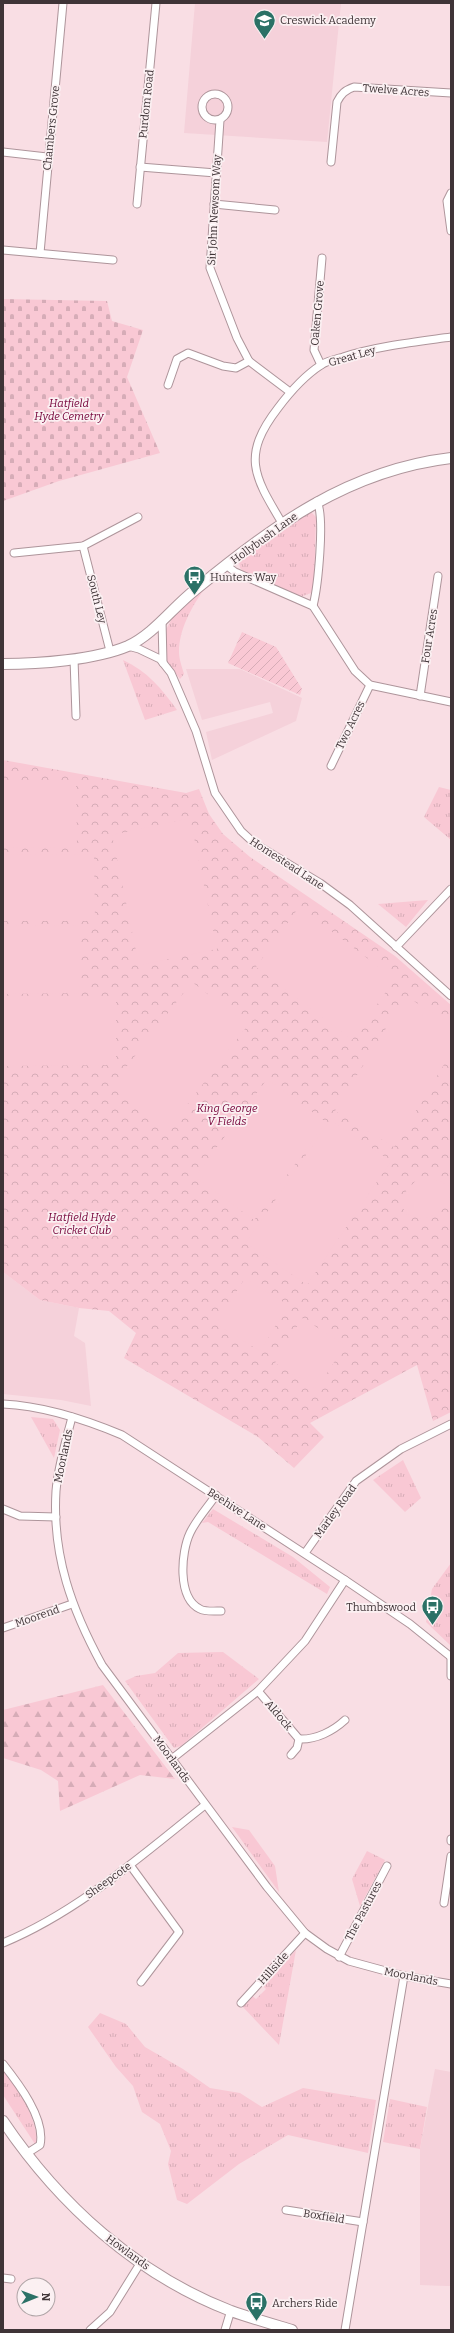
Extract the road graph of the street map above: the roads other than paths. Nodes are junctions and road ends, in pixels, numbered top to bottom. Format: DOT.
graph roads {
  1 [pos="63,3"];
  2 [pos="156,3"];
  3 [pos="451,93"];
  4 [pos="220,120"];
  5 [pos="3,152"];
  6 [pos="47,157"];
  7 [pos="331,162"];
  8 [pos="140,167"];
  9 [pos="216,173"];
  10 [pos="451,193"];
  11 [pos="137,204"];
  12 [pos="214,204"];
  13 [pos="275,210"];
  14 [pos="451,231"];
  15 [pos="3,250"];
  16 [pos="40,253"];
  17 [pos="322,258"];
  18 [pos="113,260"];
  19 [pos="451,337"];
  20 [pos="249,361"];
  21 [pos="321,365"];
  22 [pos="168,384"];
  23 [pos="290,392"];
  24 [pos="451,458"];
  25 [pos="317,501"];
  26 [pos="138,517"];
  27 [pos="282,523"];
  28 [pos="83,546"];
  29 [pos="14,553"];
  30 [pos="226,565"];
  31 [pos="438,576"];
  32 [pos="313,606"];
  33 [pos="162,620"];
  34 [pos="128,646"];
  35 [pos="110,651"];
  36 [pos="74,658"];
  37 [pos="163,663"];
  38 [pos="3,664"];
  39 [pos="370,684"];
  40 [pos="420,696"];
  41 [pos="451,702"];
  42 [pos="76,716"];
  43 [pos="331,766"];
  44 [pos="451,889"];
  45 [pos="396,947"];
  46 [pos="451,996"];
  47 [pos="3,1404"];
  48 [pos="72,1417"];
  49 [pos="451,1424"];
  50 [pos="216,1495"];
  51 [pos="3,1509"];
  52 [pos="56,1517"];
  53 [pos="305,1553"];
  54 [pos="345,1580"];
  55 [pos="72,1604"];
  56 [pos="221,1611"];
  57 [pos="3,1628"];
  58 [pos="451,1657"];
  59 [pos="451,1676"];
  60 [pos="258,1691"];
  61 [pos="345,1720"];
  62 [pos="299,1739"];
  63 [pos="291,1755"];
  64 [pos="173,1758"];
  65 [pos="205,1805"];
  66 [pos="451,1856"];
  67 [pos="130,1865"];
  68 [pos="387,1866"];
  69 [pos="444,1903"];
  70 [pos="305,1933"];
  71 [pos="3,1943"];
  72 [pos="339,1957"];
  73 [pos="404,1976"];
  74 [pos="141,1982"];
  75 [pos="451,1984"];
  76 [pos="241,2003"];
  77 [pos="3,2064"];
  78 [pos="3,2121"];
  79 [pos="26,2154"];
  80 [pos="286,2210"];
  81 [pos="363,2222"];
  82 [pos="141,2262"];
  83 [pos="3,2278"];
  84 [pos="11,2279"];
  85 [pos="231,2310"];
  86 [pos="90,2330"];
  87 [pos="225,2330"];
  88 [pos="292,2330"];
  89 [pos="345,2330"];
  1 -- 6 [label="street, Chambers Grove"];
  2 -- 8 [label="street, Purdom Road"];
  3 -- 7 [label="street, Twelve Acres"];
  4 -- 9 [label="street, Sir John Newsom Way"];
  5 -- 6 [label="street"];
  6 -- 16 [label="street, Chambers Grove"];
  8 -- 9 [label="street"];
  8 -- 11 [label="street, Purdom Road"];
  9 -- 12 [label="street, Sir John Newsom Way"];
  10 -- 14 [label="street"];
  12 -- 13 [label="street"];
  12 -- 20 [label="street, Sir John Newsom Way"];
  15 -- 16 [label="street"];
  16 -- 18 [label="street"];
  17 -- 21 [label="street, Oaken Grove"];
  19 -- 21 [label="street, Great Ley"];
  20 -- 22 [label="street"];
  20 -- 23 [label="street, Sir John Newsom Way"];
  21 -- 23 [label="street, Great Ley"];
  23 -- 27 [label="street, Great Ley"];
  24 -- 25 [label="street, Hollybush Lane"];
  25 -- 27 [label="street, Hollybush Lane"];
  25 -- 32 [label="street"];
  26 -- 28 [label="street"];
  27 -- 30 [label="street, Hollybush Lane"];
  28 -- 29 [label="street"];
  28 -- 35 [label="street, South Ley"];
  30 -- 32 [label="street"];
  30 -- 33 [label="street, Hollybush Lane"];
  31 -- 40 [label="street, Four Acres"];
  32 -- 39 [label="street"];
  33 -- 34 [label="street, Hollybush Lane"];
  33 -- 37 [label="street"];
  34 -- 35 [label="street, Hollybush Lane"];
  34 -- 37 [label="street, Homestead Lane"];
  35 -- 36 [label="street, Hollybush Lane"];
  36 -- 38 [label="street, Hollybush Lane"];
  36 -- 42 [label="street"];
  37 -- 45 [label="street, Homestead Lane"];
  39 -- 40 [label="street"];
  39 -- 43 [label="street, Two Acres"];
  40 -- 41 [label="street"];
  44 -- 45 [label="street"];
  45 -- 46 [label="street, Homestead Lane"];
  47 -- 48 [label="street, Beehive Lane"];
  48 -- 50 [label="street, Beehive Lane"];
  48 -- 52 [label="street, Moorlands"];
  49 -- 53 [label="street, Marley Road"];
  50 -- 53 [label="street, Beehive Lane"];
  50 -- 56 [label="street"];
  51 -- 52 [label="street"];
  52 -- 55 [label="street, Moorlands"];
  53 -- 54 [label="street, Beehive Lane"];
  54 -- 58 [label="street, Beehive Lane"];
  54 -- 60 [label="street"];
  55 -- 57 [label="street, Moorend"];
  55 -- 64 [label="street, Moorlands"];
  58 -- 59 [label="street"];
  60 -- 62 [label="street, Aldock"];
  60 -- 64 [label="street"];
  61 -- 62 [label="street, Aldock"];
  62 -- 63 [label="street, Aldock"];
  64 -- 65 [label="street, Moorlands"];
  65 -- 67 [label="street, Sheepcote"];
  65 -- 70 [label="street, Moorlands"];
  66 -- 69 [label="street"];
  67 -- 71 [label="street, Sheepcote"];
  67 -- 74 [label="street"];
  68 -- 72 [label="street, The Pastures"];
  70 -- 72 [label="street, Moorlands"];
  70 -- 76 [label="street, Hillside"];
  72 -- 73 [label="street, Moorlands"];
  73 -- 75 [label="street, Moorlands"];
  73 -- 81 [label="street"];
  77 -- 79 [label="street"];
  78 -- 79 [label="street, Howlands"];
  79 -- 82 [label="street, Howlands"];
  80 -- 81 [label="street, Boxfield"];
  81 -- 89 [label="street"];
  82 -- 85 [label="street, Howlands"];
  82 -- 86 [label="street"];
  83 -- 84 [label="street"];
  85 -- 87 [label="street"];
  85 -- 88 [label="street, Howlands"];
}
